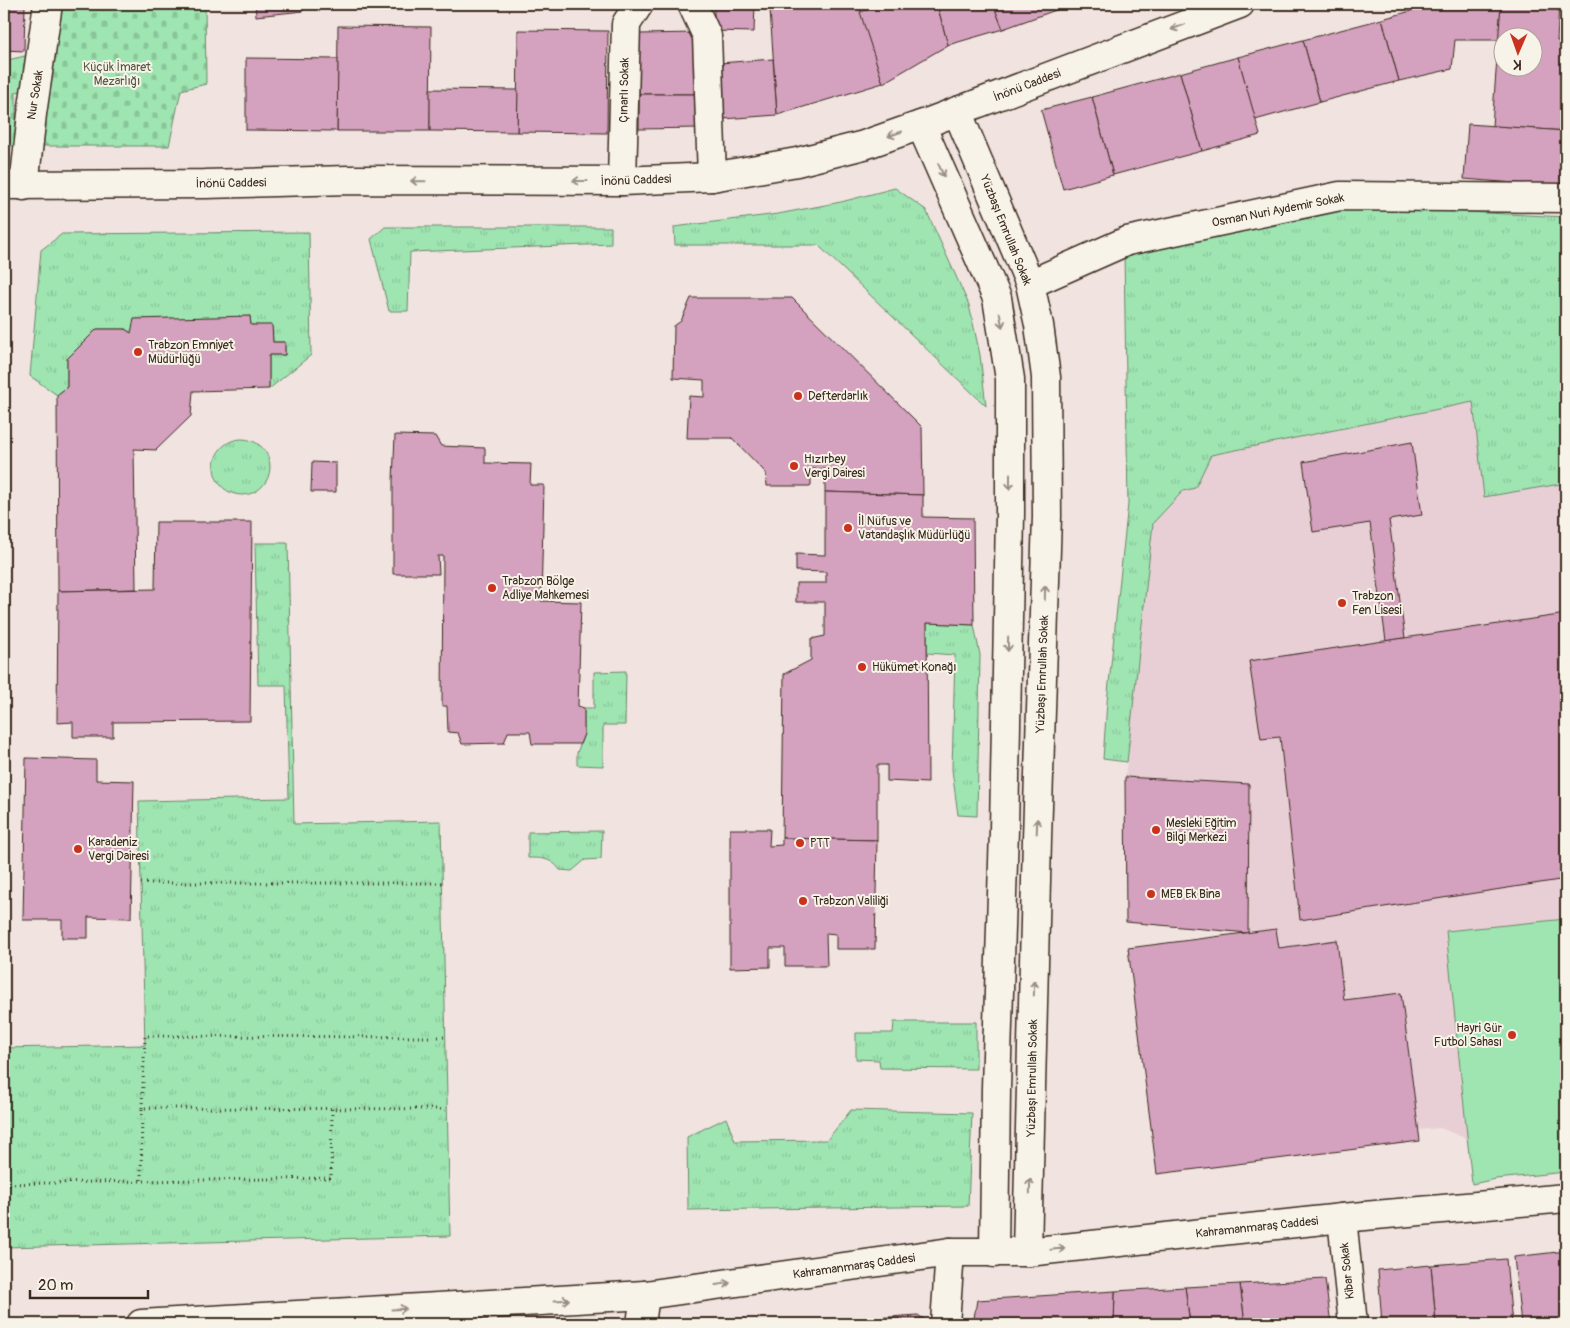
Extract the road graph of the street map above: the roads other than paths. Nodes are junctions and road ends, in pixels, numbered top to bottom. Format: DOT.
graph roads {
  1 [pos="48,4"];
  2 [pos="639,4"];
  3 [pos="692,4"];
  4 [pos="1240,4"];
  5 [pos="957,111"];
  6 [pos="921,125"];
  7 [pos="712,177"];
  8 [pos="622,181"];
  9 [pos="9,189"];
  10 [pos="1566,198"];
  11 [pos="1030,284"];
  12 [pos="1566,1198"];
  13 [pos="1342,1218"];
  14 [pos="950,1252"];
  15 [pos="1028,1252"];
  16 [pos="994,1253"];
  17 [pos="645,1295"];
  18 [pos="311,1319"];
  19 [pos="141,1324"];
  20 [pos="641,1324"];
  21 [pos="944,1324"];
  22 [pos="1353,1324"];
  1 -- 9 [label="street, Nur Sokak"];
  2 -- 8 [label="street, Çınarlı Sokak"];
  3 -- 7 [label="street"];
  4 -- 5 [label="street, İnönü Caddesi, one-way"];
  5 -- 6 [label="street, İnönü Caddesi"];
  5 -- 11 [label="street, Yüzbaşı Emrullah Sokak"];
  6 -- 7 [label="street, İnönü Caddesi, one-way"];
  6 -- 16 [label="street, one-way"];
  7 -- 8 [label="street, İnönü Caddesi"];
  8 -- 9 [label="street, İnönü Caddesi, one-way"];
  10 -- 11 [label="street, Osman Nuri Aydemir Sokak"];
  15 -- 11 [label="street, Yüzbaşı Emrullah Sokak, one-way"];
  12 -- 13 [label="street, Kahramanmaraş Caddesi"];
  15 -- 13 [label="street, Kahramanmaraş Caddesi, one-way"];
  13 -- 22 [label="street, Kibar Sokak"];
  14 -- 16 [label="street, Kahramanmaraş Caddesi"];
  17 -- 14 [label="street, Kahramanmaraş Caddesi, one-way"];
  14 -- 21 [label="street"];
  15 -- 16 [label="street, Kahramanmaraş Caddesi"];
  18 -- 17 [label="street, Kahramanmaraş Caddesi, one-way"];
  17 -- 20 [label="street"];
  18 -- 19 [label="street, Kahramanmaraş Caddesi"];
}
